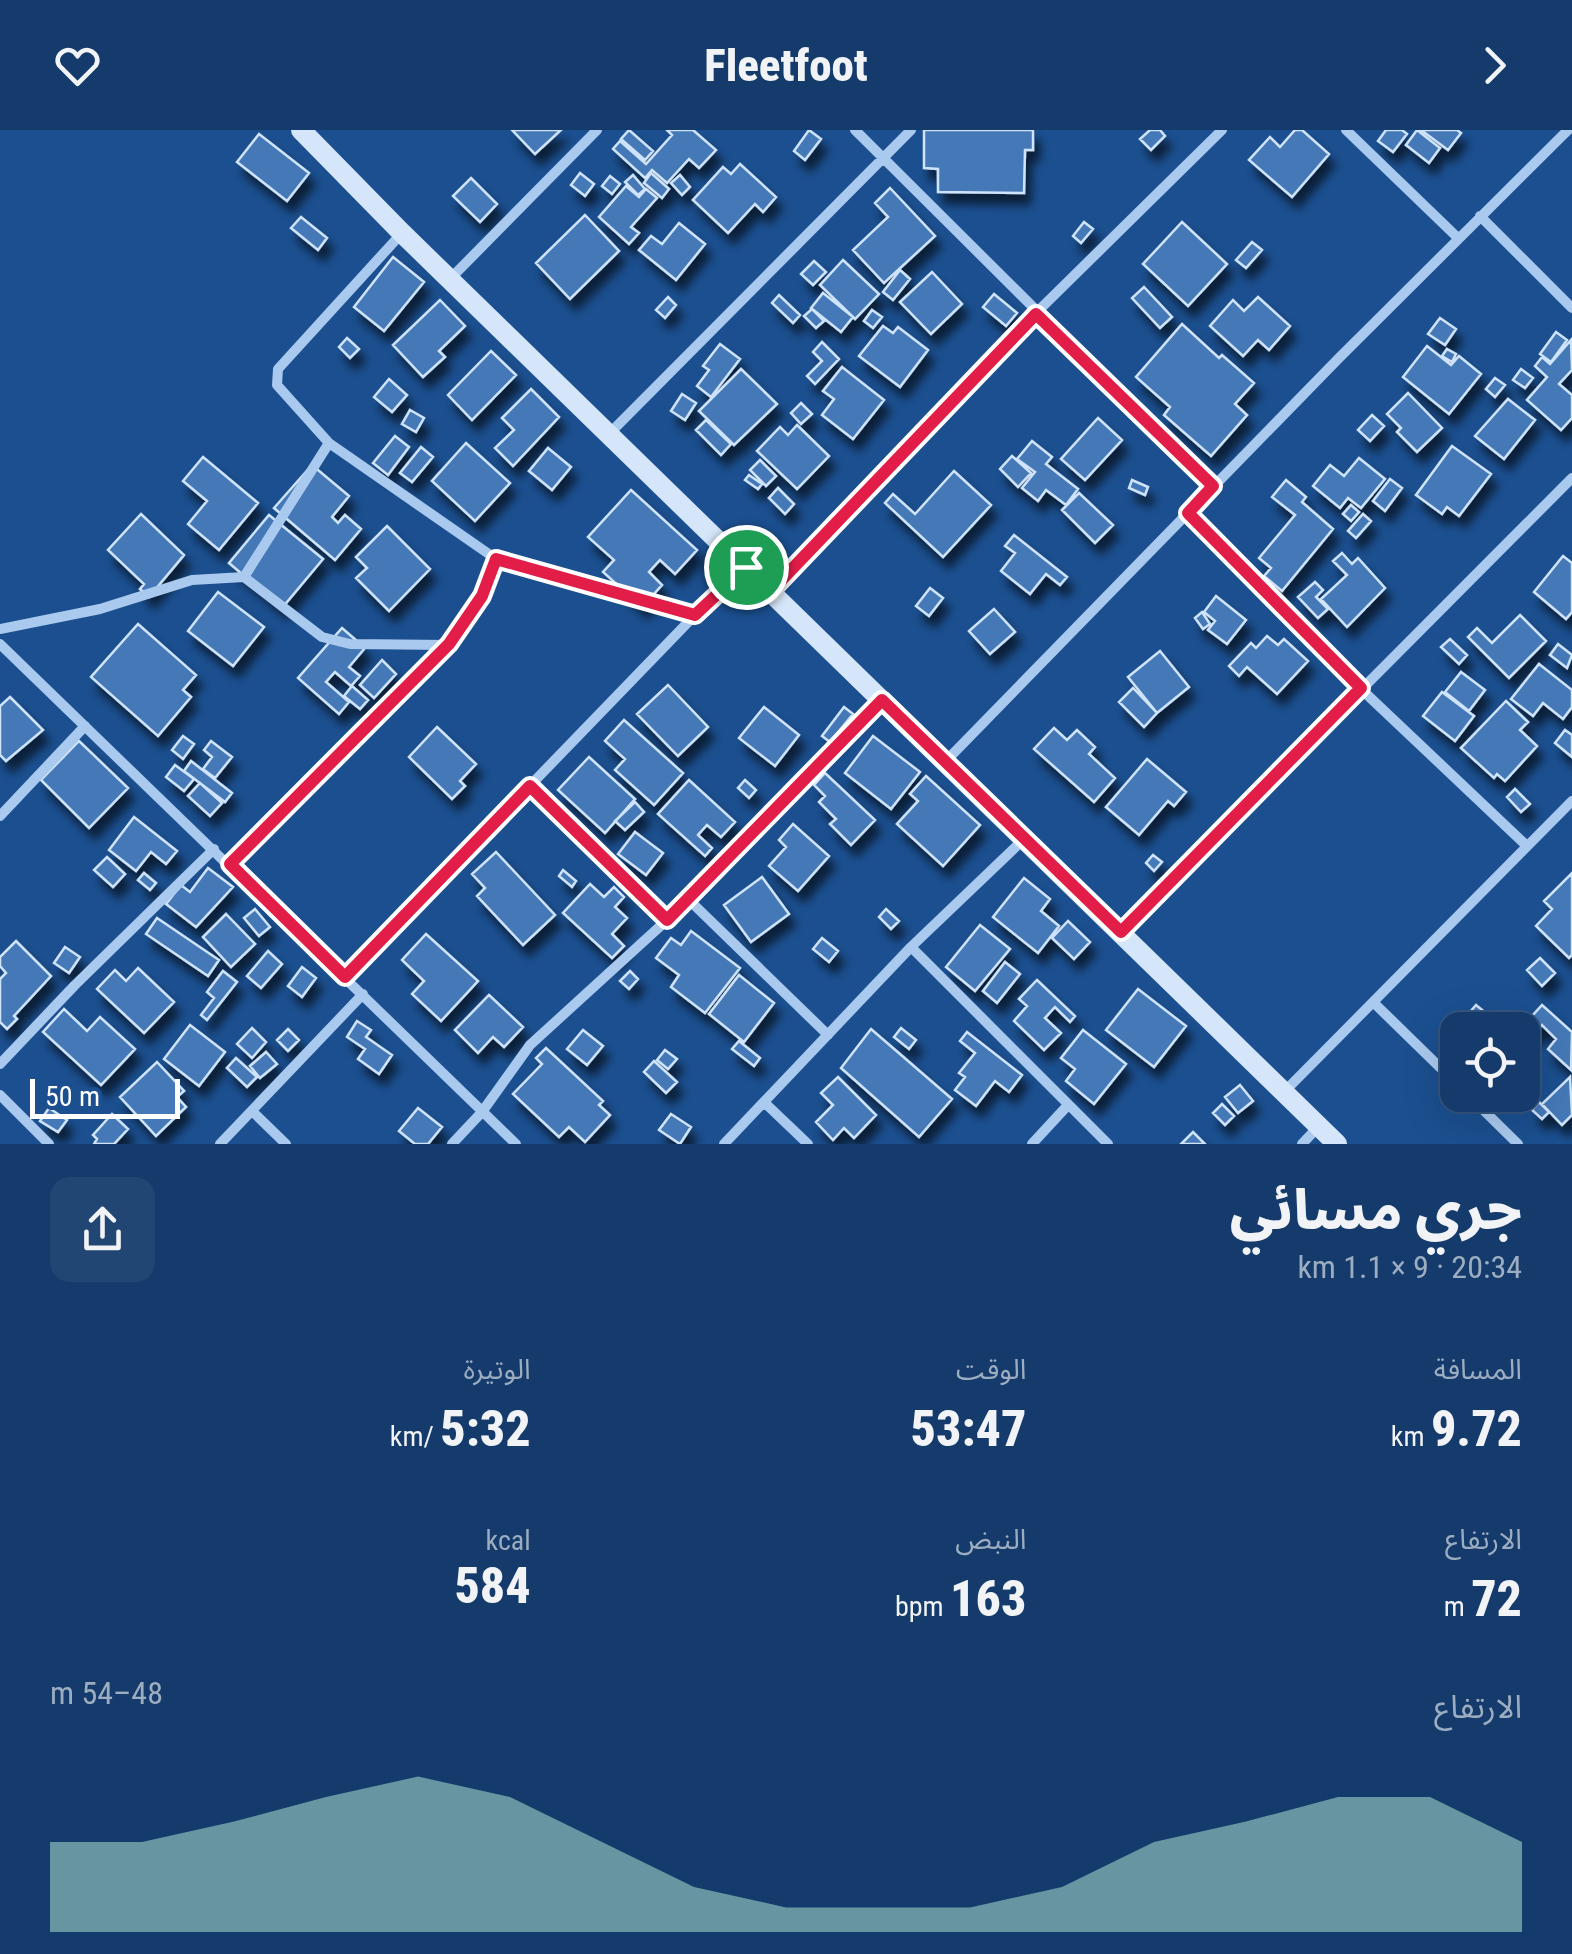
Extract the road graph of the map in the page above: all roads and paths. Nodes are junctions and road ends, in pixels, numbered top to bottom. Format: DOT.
graph roads {
  1 [pos="301,130"];
  2 [pos="597,130"];
  3 [pos="855,130"];
  4 [pos="911,130"];
  5 [pos="1222,130"];
  6 [pos="1346,130"];
  7 [pos="1568,130"];
  8 [pos="884,158"];
  9 [pos="1480,216"];
  10 [pos="402,233"];
  11 [pos="1458,238"];
  12 [pos="450,280"];
  13 [pos="1572,308"];
  14 [pos="1036,314"];
  15 [pos="609,434"];
  16 [pos="330,443"];
  17 [pos="1572,478"];
  18 [pos="1213,486"];
  19 [pos="1188,513"];
  20 [pos="496,559"];
  21 [pos="746,567"];
  22 [pos="244,577"];
  23 [pos="770,592"];
  24 [pos="695,615"];
  25 [pos="0,629"];
  26 [pos="0,644"];
  27 [pos="449,644"];
  28 [pos="1361,688"];
  29 [pos="882,700"];
  30 [pos="85,726"];
  31 [pos="945,762"];
  32 [pos="530,786"];
  33 [pos="1572,801"];
  34 [pos="0,816"];
  35 [pos="1024,839"];
  36 [pos="1527,846"];
  37 [pos="214,850"];
  38 [pos="230,864"];
  39 [pos="688,898"];
  40 [pos="667,920"];
  41 [pos="1121,932"];
  42 [pos="911,947"];
  43 [pos="345,977"];
  44 [pos="363,994"];
  45 [pos="1373,1002"];
  46 [pos="828,1035"];
  47 [pos="0,1064"];
  48 [pos="1440,1067"];
  49 [pos="1284,1092"];
  50 [pos="0,1095"];
  51 [pos="765,1102"];
  52 [pos="1068,1105"];
  53 [pos="252,1112"];
  54 [pos="482,1112"];
  55 [pos="1485,1112"];
  56 [pos="1319,1126"];
  57 [pos="49,1144"];
  58 [pos="220,1144"];
  59 [pos="286,1144"];
  60 [pos="452,1144"];
  61 [pos="516,1144"];
  62 [pos="724,1144"];
  63 [pos="808,1144"];
  64 [pos="1032,1144"];
  65 [pos="1108,1144"];
  66 [pos="1302,1144"];
  67 [pos="1337,1144"];
  68 [pos="1518,1144"];
  1 -- 10 [label="street"];
  2 -- 12 [label="street"];
  3 -- 8 [label="street"];
  4 -- 8 [label="street"];
  5 -- 14 [label="street"];
  6 -- 11 [label="street"];
  7 -- 9 [label="street"];
  8 -- 14 [label="street"];
  8 -- 15 [label="street"];
  9 -- 11 [label="street"];
  9 -- 13 [label="street"];
  10 -- 12 [label="street"];
  10 -- 16 [label="street"];
  11 -- 18 [label="street"];
  12 -- 15 [label="street"];
  14 -- 18 [label="street"];
  14 -- 23 [label="street"];
  15 -- 21 [label="street"];
  16 -- 20 [label="street"];
  16 -- 22 [label="street"];
  17 -- 28 [label="street"];
  18 -- 19 [label="street"];
  19 -- 28 [label="street"];
  19 -- 31 [label="street"];
  20 -- 24 [label="street"];
  20 -- 27 [label="street"];
  21 -- 23 [label="street"];
  21 -- 24 [label="street"];
  22 -- 25 [label="street"];
  22 -- 27 [label="street"];
  23 -- 29 [label="street"];
  24 -- 32 [label="street"];
  26 -- 30 [label="street"];
  27 -- 38 [label="street"];
  28 -- 36 [label="street"];
  28 -- 41 [label="street"];
  29 -- 31 [label="street"];
  29 -- 39 [label="street"];
  30 -- 34 [label="street"];
  30 -- 37 [label="street"];
  31 -- 35 [label="street"];
  32 -- 40 [label="street"];
  32 -- 43 [label="street"];
  33 -- 36 [label="street"];
  35 -- 41 [label="street"];
  35 -- 42 [label="street"];
  36 -- 45 [label="street"];
  37 -- 38 [label="street"];
  37 -- 47 [label="street"];
  38 -- 43 [label="street"];
  39 -- 40 [label="street"];
  39 -- 46 [label="street"];
  40 -- 54 [label="street"];
  41 -- 49 [label="street"];
  42 -- 46 [label="street"];
  42 -- 52 [label="street"];
  43 -- 44 [label="street"];
  44 -- 53 [label="street"];
  44 -- 54 [label="street"];
  45 -- 48 [label="street"];
  45 -- 49 [label="street"];
  46 -- 51 [label="street"];
  49 -- 56 [label="street"];
  50 -- 57 [label="street"];
  51 -- 62 [label="street"];
  51 -- 63 [label="street"];
  52 -- 64 [label="street"];
  52 -- 65 [label="street"];
  53 -- 58 [label="street"];
  53 -- 59 [label="street"];
  54 -- 60 [label="street"];
  54 -- 61 [label="street"];
  55 -- 68 [label="street"];
  56 -- 66 [label="street"];
  56 -- 67 [label="street"];
}
